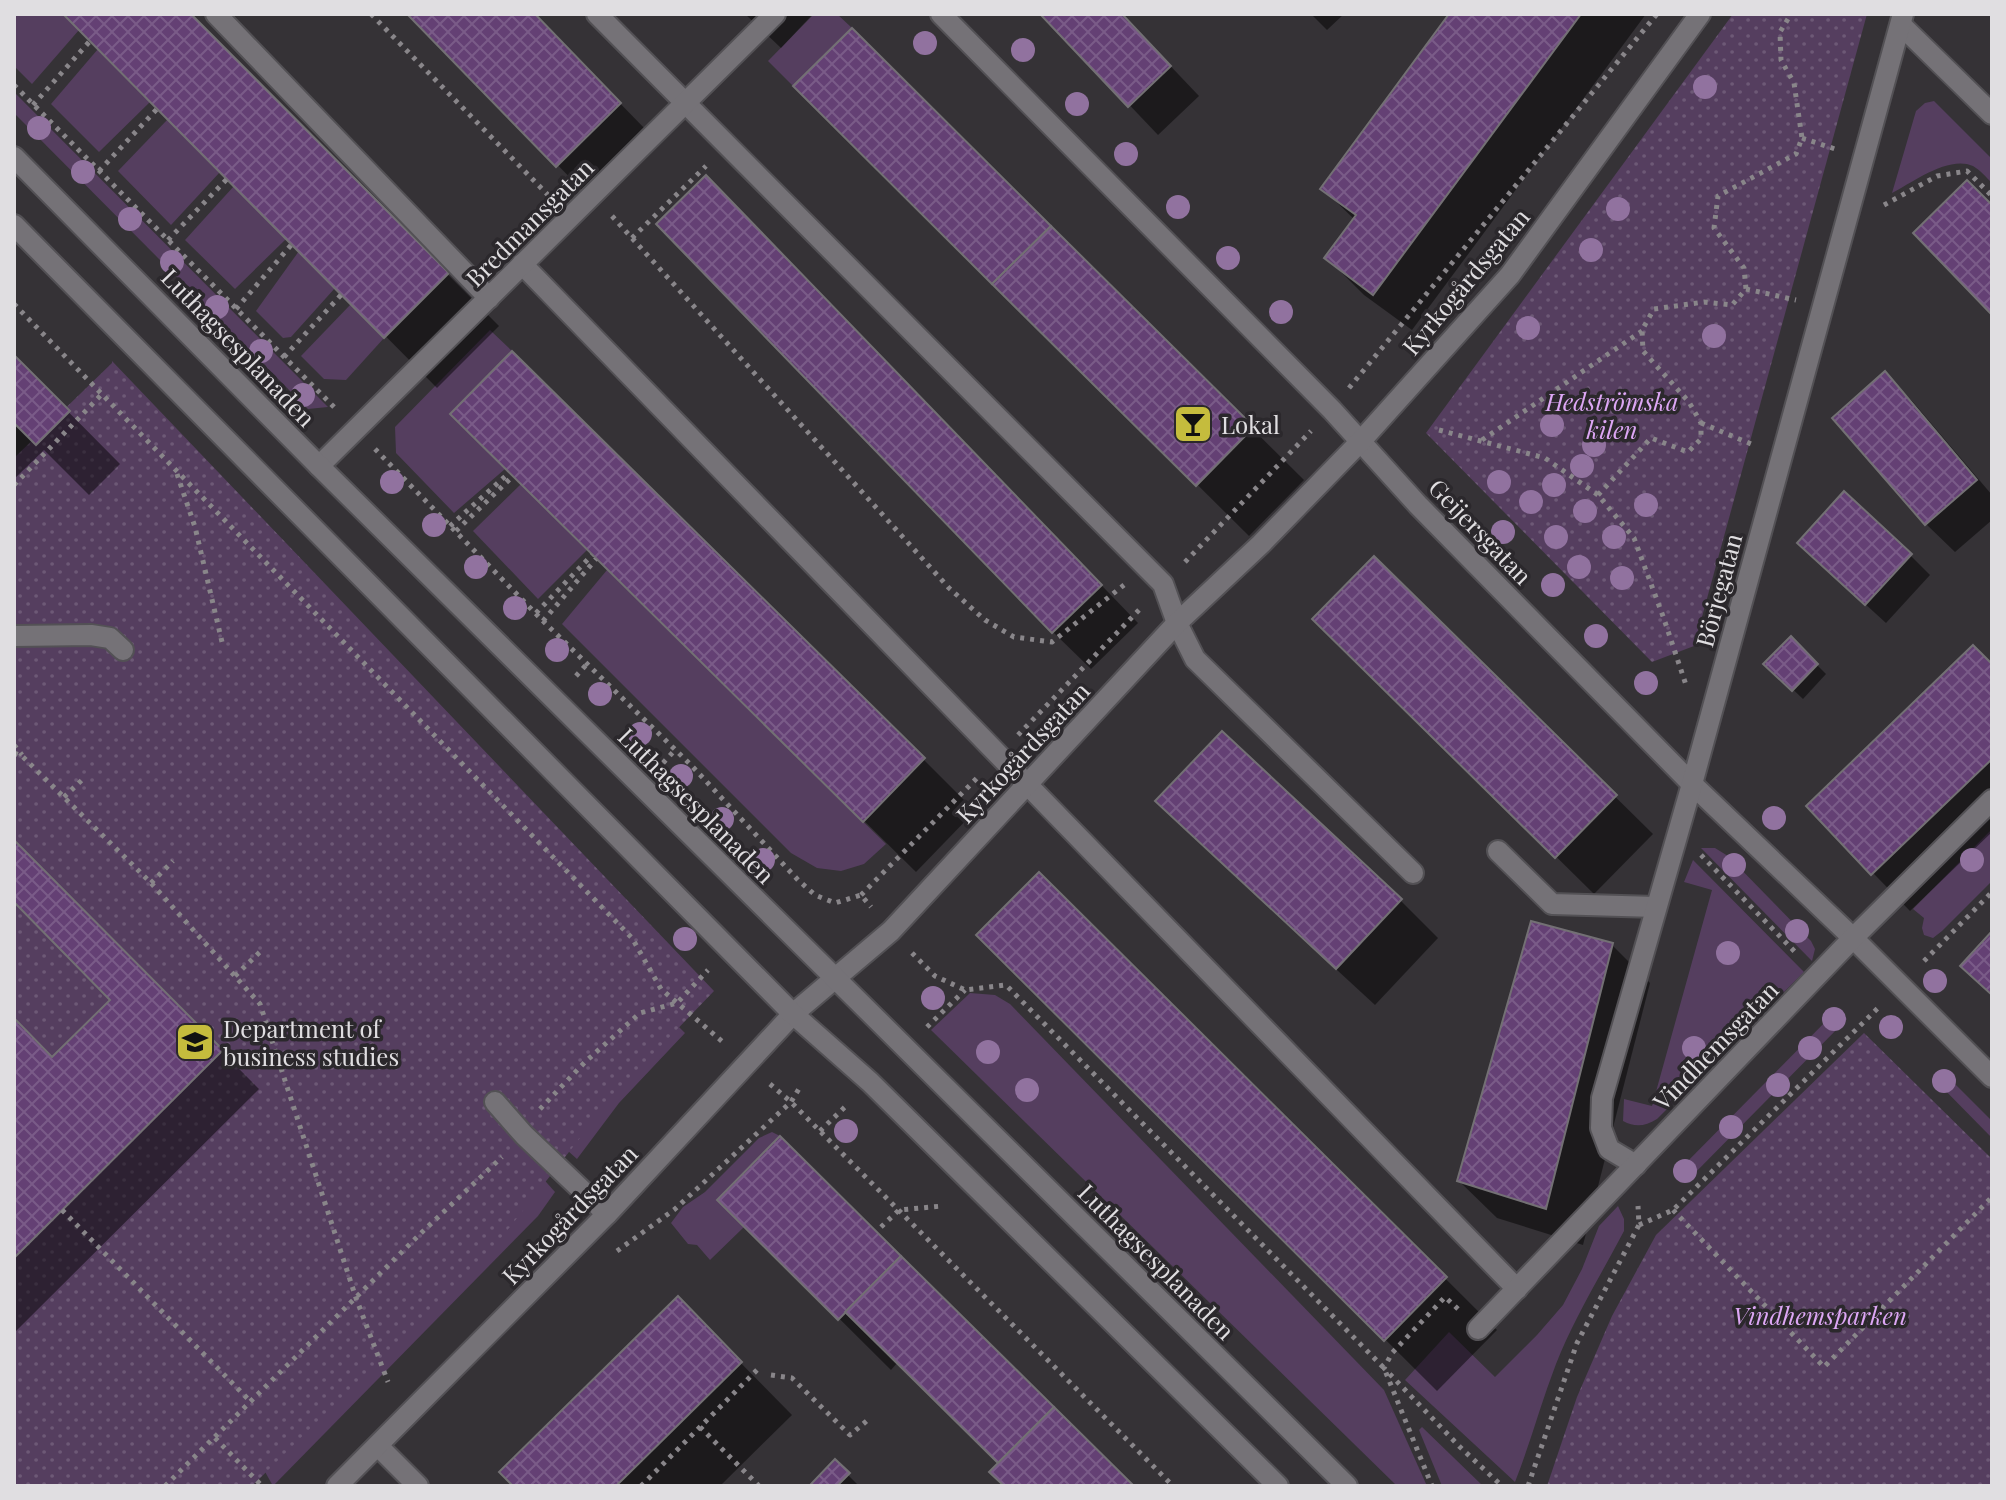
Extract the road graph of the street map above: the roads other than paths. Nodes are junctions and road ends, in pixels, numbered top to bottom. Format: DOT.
graph roads {
  1 [pos="216,14"];
  2 [pos="597,14"];
  3 [pos="775,14"];
  4 [pos="941,14"];
  5 [pos="1700,14"];
  6 [pos="1902,20"];
  7 [pos="686,104"];
  8 [pos="1992,114"];
  9 [pos="14,157"];
  10 [pos="14,225"];
  11 [pos="522,264"];
  12 [pos="489,298"];
  13 [pos="1360,442"];
  14 [pos="319,466"];
  15 [pos="1177,623"];
  16 [pos="14,636"];
  17 [pos="123,650"];
  18 [pos="1027,784"];
  19 [pos="1692,784"];
  20 [pos="1992,800"];
  21 [pos="1498,851"];
  22 [pos="1413,873"];
  23 [pos="1656,907"];
  24 [pos="1853,938"];
  25 [pos="836,979"];
  26 [pos="793,1014"];
  27 [pos="1992,1077"];
  28 [pos="495,1102"];
  29 [pos="1636,1165"];
  30 [pos="607,1214"];
  31 [pos="1517,1289"];
  32 [pos="1478,1329"];
  33 [pos="378,1446"];
  34 [pos="337,1486"];
  35 [pos="418,1486"];
  36 [pos="1278,1486"];
  37 [pos="1347,1486"];
  1 -- 12 [label="street"];
  2 -- 7 [label="street"];
  3 -- 7 [label="street, Bredmansgatan"];
  4 -- 13 [label="street, Geijersgatan"];
  5 -- 13 [label="street, Kyrkogårdsgatan"];
  6 -- 8 [label="street"];
  6 -- 19 [label="street, Börjegatan"];
  7 -- 11 [label="street, Bredmansgatan"];
  7 -- 15 [label="street"];
  9 -- 14 [label="street, Luthagsesplanaden"];
  10 -- 26 [label="street"];
  11 -- 12 [label="street, Bredmansgatan"];
  11 -- 18 [label="street"];
  12 -- 14 [label="street, Bredmansgatan"];
  13 -- 15 [label="street, Kyrkogårdsgatan"];
  13 -- 19 [label="street, Geijersgatan"];
  14 -- 25 [label="street, Luthagsesplanaden"];
  15 -- 18 [label="street, Kyrkogårdsgatan"];
  15 -- 22 [label="street"];
  16 -- 17 [label="street"];
  18 -- 25 [label="street, Kyrkogårdsgatan"];
  18 -- 31 [label="street"];
  19 -- 23 [label="street, Börjegatan"];
  19 -- 24 [label="street, Geijersgatan"];
  20 -- 24 [label="street, Vindhemsgatan"];
  21 -- 23 [label="street"];
  23 -- 29 [label="street, Börjegatan"];
  24 -- 27 [label="street, Geijersgatan"];
  24 -- 29 [label="street, Vindhemsgatan"];
  25 -- 26 [label="street, Kyrkogårdsgatan"];
  25 -- 37 [label="street, Luthagsesplanaden"];
  26 -- 30 [label="street, Kyrkogårdsgatan"];
  26 -- 36 [label="street"];
  28 -- 30 [label="street"];
  29 -- 31 [label="street, Vindhemsgatan"];
  30 -- 33 [label="street, Kyrkogårdsgatan"];
  31 -- 32 [label="street, Vindhemsgatan"];
  33 -- 34 [label="street, Kyrkogårdsgatan"];
  33 -- 35 [label="street"];
}
